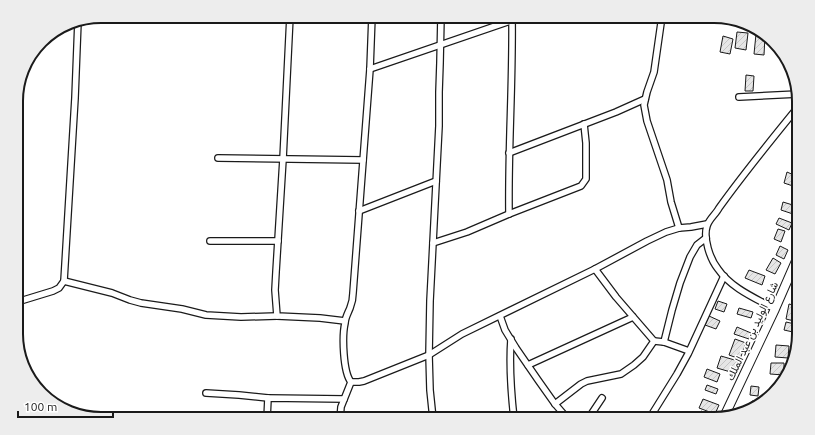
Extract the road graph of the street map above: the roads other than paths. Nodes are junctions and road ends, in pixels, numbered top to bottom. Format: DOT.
graph roads {
  1 [pos="290,23"];
  2 [pos="372,23"];
  3 [pos="441,23"];
  4 [pos="499,23"];
  5 [pos="512,23"];
  6 [pos="661,23"];
  7 [pos="78,27"];
  8 [pos="440,45"];
  9 [pos="370,70"];
  10 [pos="791,94"];
  11 [pos="739,97"];
  12 [pos="645,99"];
  13 [pos="792,114"];
  14 [pos="584,124"];
  15 [pos="509,153"];
  16 [pos="218,158"];
  17 [pos="283,158"];
  18 [pos="363,160"];
  19 [pos="436,181"];
  20 [pos="360,211"];
  21 [pos="509,214"];
  22 [pos="707,224"];
  23 [pos="679,228"];
  24 [pos="706,238"];
  25 [pos="210,241"];
  26 [pos="278,241"];
  27 [pos="433,243"];
  28 [pos="595,269"];
  29 [pos="792,271"];
  30 [pos="724,276"];
  31 [pos="64,281"];
  32 [pos="23,300"];
  33 [pos="775,309"];
  34 [pos="277,316"];
  35 [pos="500,316"];
  36 [pos="633,317"];
  37 [pos="345,321"];
  38 [pos="510,339"];
  39 [pos="654,341"];
  40 [pos="664,342"];
  41 [pos="689,352"];
  42 [pos="429,355"];
  43 [pos="528,365"];
  44 [pos="351,382"];
  45 [pos="206,393"];
  46 [pos="268,398"];
  47 [pos="602,398"];
  48 [pos="344,399"];
  49 [pos="555,404"];
  50 [pos="727,411"];
  51 [pos="267,412"];
  52 [pos="341,412"];
  53 [pos="432,412"];
  54 [pos="513,412"];
  55 [pos="562,412"];
  56 [pos="593,412"];
  57 [pos="653,412"];
  1 -- 17 [label="street"];
  2 -- 9 [label="street"];
  3 -- 8 [label="street"];
  4 -- 8 [label="street"];
  5 -- 15 [label="street"];
  6 -- 12 [label="street"];
  7 -- 31 [label="street"];
  8 -- 9 [label="street"];
  8 -- 19 [label="street"];
  9 -- 18 [label="street"];
  10 -- 11 [label="street"];
  12 -- 14 [label="street"];
  12 -- 23 [label="street"];
  13 -- 22 [label="street"];
  14 -- 15 [label="street"];
  14 -- 21 [label="street"];
  15 -- 21 [label="street"];
  16 -- 17 [label="street"];
  17 -- 18 [label="street"];
  17 -- 26 [label="street"];
  18 -- 20 [label="street"];
  19 -- 20 [label="street"];
  19 -- 27 [label="street"];
  20 -- 37 [label="street"];
  21 -- 27 [label="street"];
  22 -- 23 [label="street"];
  22 -- 24 [label="street"];
  23 -- 28 [label="street"];
  24 -- 30 [label="street"];
  24 -- 40 [label="street"];
  25 -- 26 [label="street"];
  26 -- 34 [label="street"];
  27 -- 42 [label="street"];
  28 -- 35 [label="street"];
  28 -- 36 [label="street"];
  29 -- 33 [label="street, شارع الوليد بن عبد الملك"];
  30 -- 33 [label="street"];
  30 -- 41 [label="street"];
  31 -- 32 [label="street"];
  31 -- 34 [label="street"];
  33 -- 50 [label="street, شارع الوليد بن عبد الملك"];
  34 -- 37 [label="street"];
  35 -- 38 [label="street"];
  35 -- 42 [label="street"];
  36 -- 39 [label="street"];
  36 -- 43 [label="street"];
  37 -- 44 [label="street"];
  38 -- 43 [label="street"];
  38 -- 54 [label="street"];
  39 -- 40 [label="street"];
  39 -- 49 [label="street"];
  40 -- 41 [label="street"];
  41 -- 57 [label="street"];
  42 -- 44 [label="street"];
  42 -- 53 [label="street"];
  43 -- 49 [label="street"];
  44 -- 48 [label="street"];
  45 -- 46 [label="street"];
  46 -- 48 [label="street"];
  46 -- 51 [label="street"];
  47 -- 56 [label="street"];
  48 -- 52 [label="street"];
  49 -- 55 [label="street"];
}
